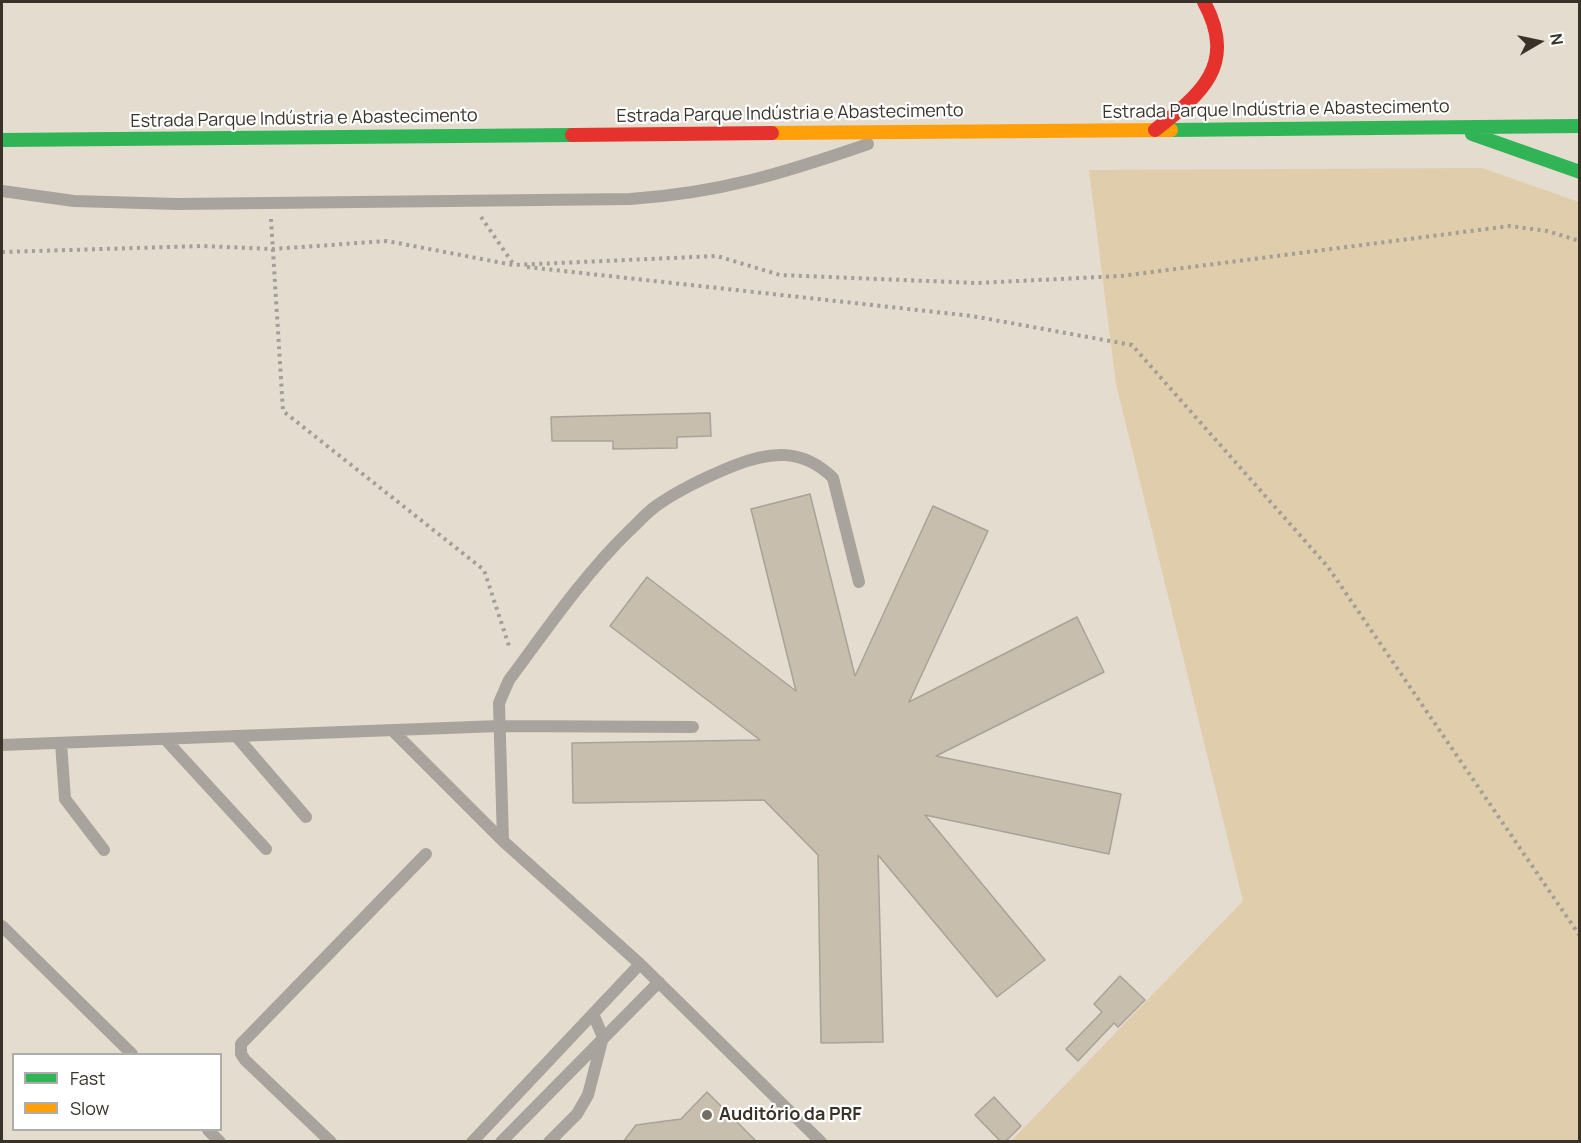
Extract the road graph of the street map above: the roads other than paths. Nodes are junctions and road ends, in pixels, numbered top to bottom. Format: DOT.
graph roads {
  1 [pos="1204,2"];
  2 [pos="1580,126"];
  3 [pos="1450,127"];
  4 [pos="905,130"];
  5 [pos="1155,130"];
  6 [pos="2,140"];
  7 [pos="1580,172"];
  8 [pos="2,191"];
  9 [pos="860,582"];
  10 [pos="499,726"];
  11 [pos="693,727"];
  12 [pos="393,731"];
  13 [pos="236,736"];
  14 [pos="165,739"];
  15 [pos="61,743"];
  16 [pos="2,745"];
  17 [pos="306,817"];
  18 [pos="504,840"];
  19 [pos="266,849"];
  20 [pos="104,850"];
  21 [pos="426,854"];
  22 [pos="2,926"];
  23 [pos="640,964"];
  24 [pos="659,982"];
  25 [pos="593,1014"];
  26 [pos="603,1037"];
  27 [pos="131,1053"];
  28 [pos="208,1131"];
  29 [pos="220,1142"];
  30 [pos="331,1142"];
  31 [pos="472,1142"];
  32 [pos="501,1142"];
  33 [pos="549,1142"];
  34 [pos="821,1142"];
  1 -- 5 [label="highway"];
  2 -- 3 [label="highway, Estrada Parque Indústria e Abastecimento"];
  3 -- 5 [label="highway, Estrada Parque Indústria e Abastecimento"];
  3 -- 7 [label="highway"];
  4 -- 5 [label="highway, Estrada Parque Indústria e Abastecimento"];
  4 -- 6 [label="highway, Estrada Parque Indústria e Abastecimento"];
  4 -- 8 [label="lane"];
  9 -- 10 [label="lane"];
  10 -- 11 [label="lane"];
  10 -- 12 [label="lane"];
  10 -- 18 [label="lane"];
  12 -- 13 [label="lane"];
  12 -- 18 [label="lane"];
  13 -- 14 [label="lane"];
  13 -- 17 [label="lane"];
  14 -- 15 [label="lane"];
  14 -- 19 [label="lane"];
  15 -- 16 [label="lane"];
  15 -- 20 [label="lane"];
  18 -- 23 [label="lane"];
  21 -- 30 [label="lane"];
  22 -- 27 [label="lane"];
  23 -- 24 [label="lane"];
  23 -- 25 [label="lane"];
  24 -- 26 [label="lane"];
  24 -- 34 [label="lane"];
  25 -- 26 [label="lane"];
  25 -- 31 [label="lane"];
  26 -- 32 [label="lane"];
  26 -- 33 [label="lane"];
  28 -- 29 [label="lane"];
}
